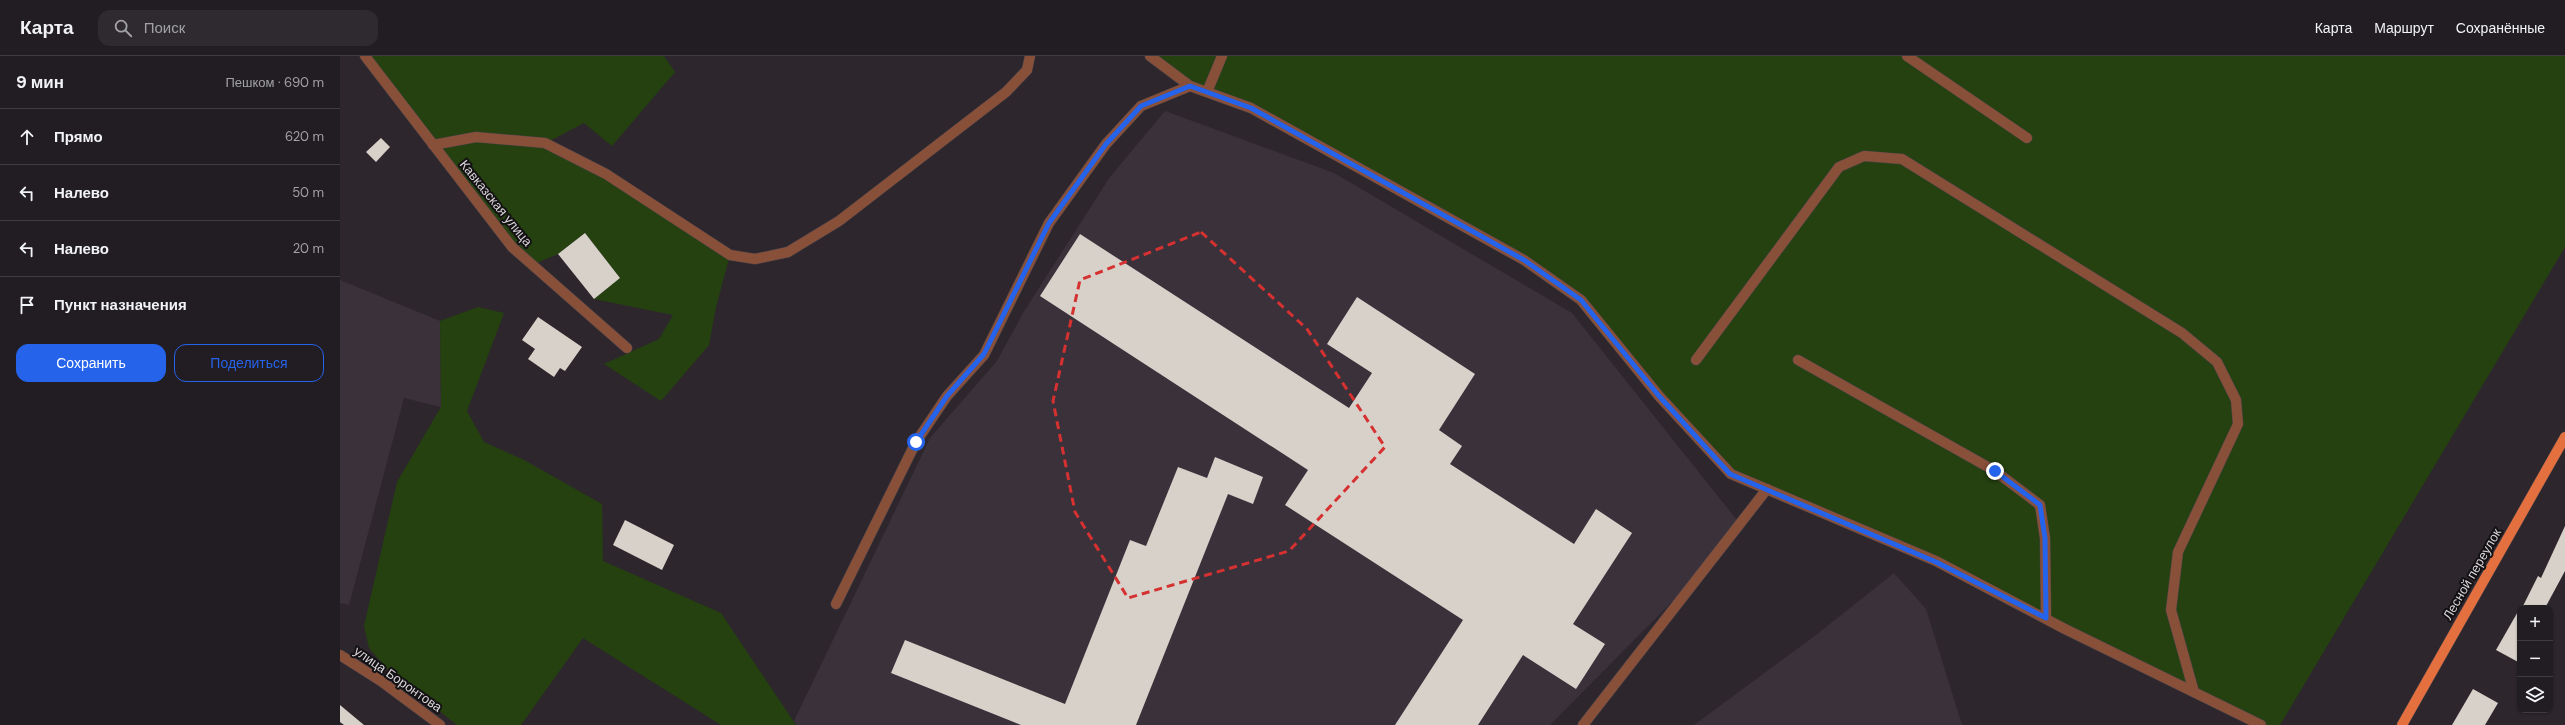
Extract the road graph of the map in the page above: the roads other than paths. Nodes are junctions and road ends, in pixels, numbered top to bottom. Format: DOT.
graph roads {
  1 [pos="365,56"];
  2 [pos="1030,56"];
  3 [pos="1150,56"];
  4 [pos="1222,56"];
  5 [pos="1907,56"];
  6 [pos="1190,86"];
  7 [pos="1207,92"];
  8 [pos="2027,138"];
  9 [pos="433,144"];
  10 [pos="627,348"];
  11 [pos="1696,360"];
  12 [pos="1798,360"];
  13 [pos="2565,438"];
  14 [pos="1767,489"];
  15 [pos="836,604"];
  16 [pos="2046,618"];
  17 [pos="340,655"];
  18 [pos="2194,692"];
  19 [pos="440,725"];
  20 [pos="1583,725"];
  21 [pos="2261,725"];
  22 [pos="2402,725"];
  1 -- 9 [label="street, Кавказская улица"];
  2 -- 9 [label="street"];
  3 -- 6 [label="street"];
  4 -- 7 [label="street"];
  5 -- 8 [label="street"];
  6 -- 7 [label="street"];
  6 -- 15 [label="street"];
  7 -- 14 [label="street"];
  9 -- 10 [label="street, Кавказская улица"];
  11 -- 18 [label="street"];
  12 -- 16 [label="street"];
  13 -- 22 [label="main road, Лесной переулок"];
  14 -- 16 [label="street"];
  14 -- 20 [label="street"];
  16 -- 18 [label="street"];
  17 -- 19 [label="street, улица Боронтова"];
  18 -- 21 [label="street"];
}
